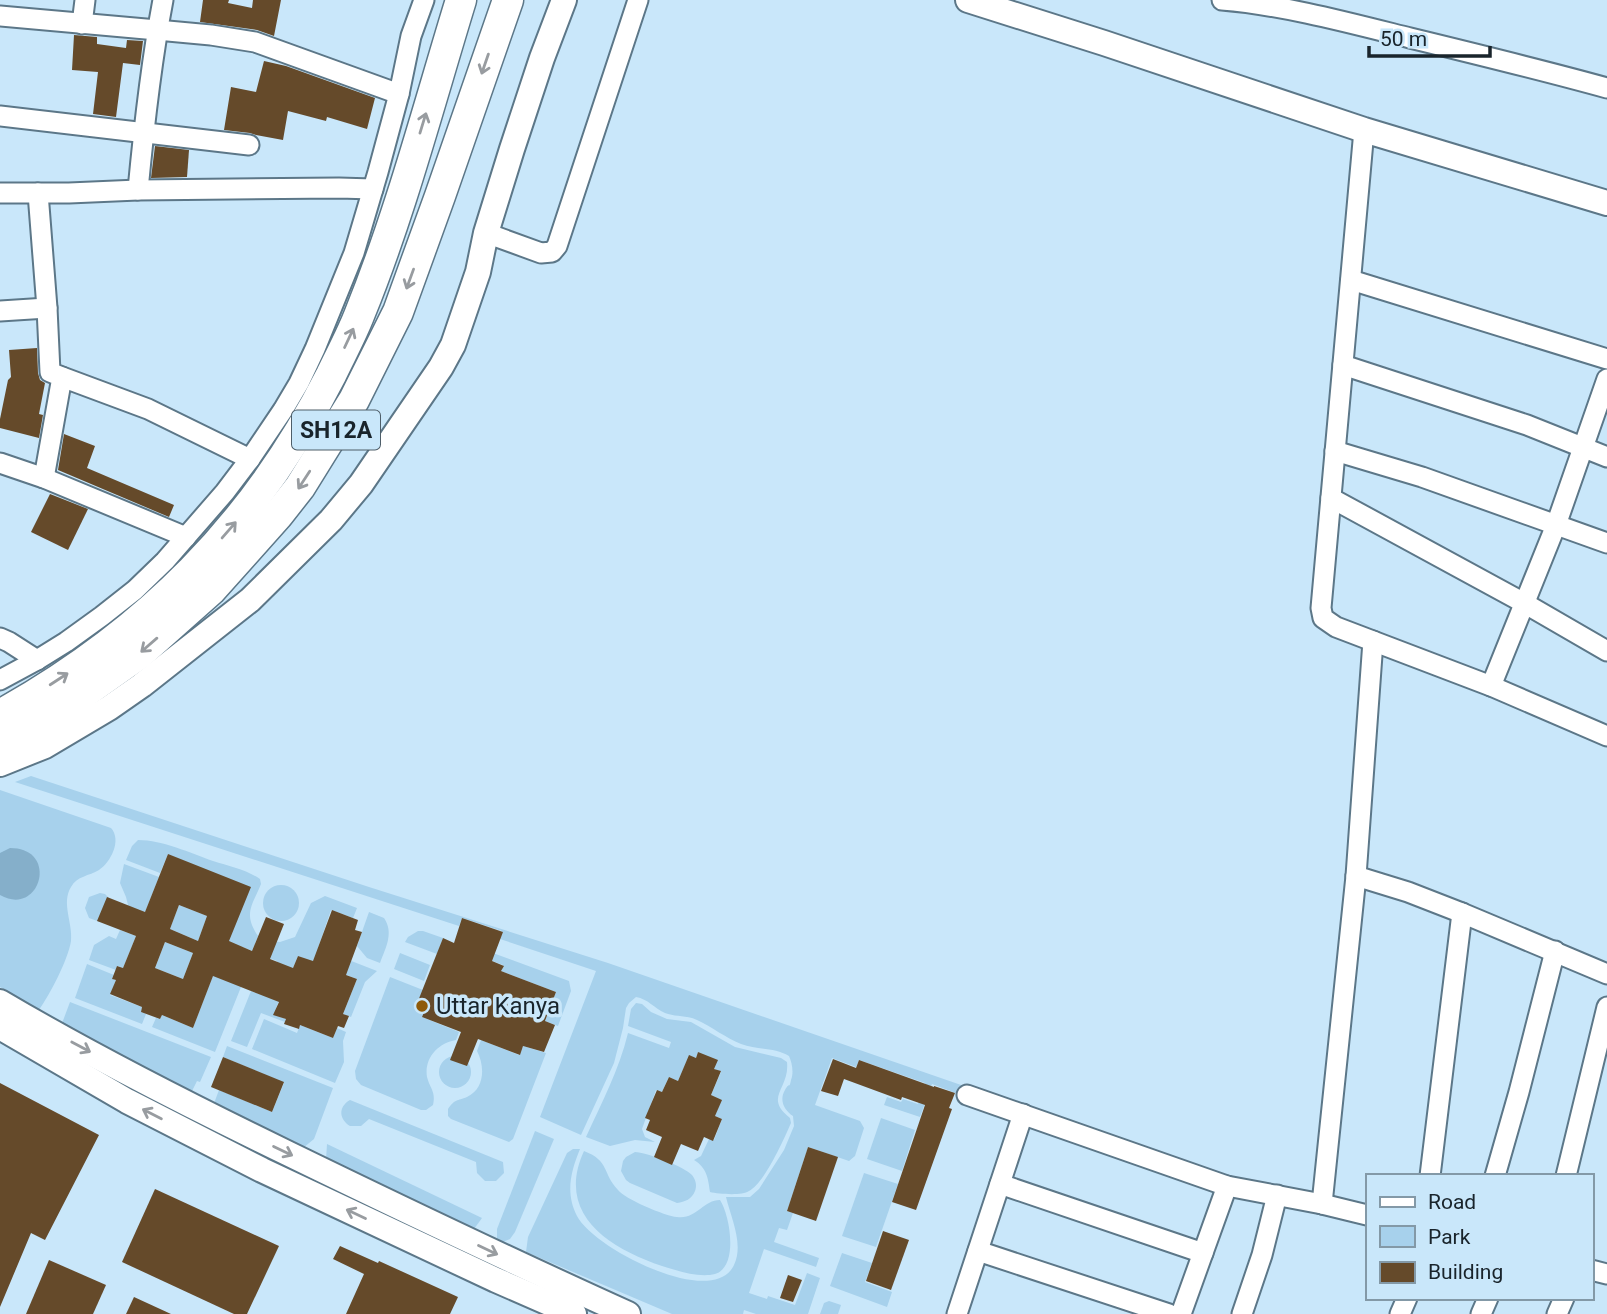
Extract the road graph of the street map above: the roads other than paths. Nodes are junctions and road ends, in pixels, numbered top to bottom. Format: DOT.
graph roads {
  1 [pos="85,0"];
  2 [pos="163,0"];
  3 [pos="424,0"];
  4 [pos="461,0"];
  5 [pos="508,0"];
  6 [pos="564,0"];
  7 [pos="638,0"];
  8 [pos="969,0"];
  9 [pos="1000,0"];
  10 [pos="1222,0"];
  11 [pos="0,16"];
  12 [pos="82,24"];
  13 [pos="158,30"];
  14 [pos="1607,88"];
  15 [pos="399,94"];
  16 [pos="0,116"];
  17 [pos="1364,130"];
  18 [pos="144,134"];
  19 [pos="248,145"];
  20 [pos="373,189"];
  21 [pos="138,190"];
  22 [pos="0,193"];
  23 [pos="38,193"];
  24 [pos="1607,203"];
  25 [pos="486,233"];
  26 [pos="1351,279"];
  27 [pos="47,308"];
  28 [pos="0,311"];
  29 [pos="1607,359"];
  30 [pos="1343,365"];
  31 [pos="62,377"];
  32 [pos="1607,379"];
  33 [pos="1582,448"];
  34 [pos="1335,451"];
  35 [pos="1607,457"];
  36 [pos="250,459"];
  37 [pos="0,463"];
  38 [pos="44,478"];
  39 [pos="1331,498"];
  40 [pos="1556,525"];
  41 [pos="186,537"];
  42 [pos="1607,543"];
  43 [pos="1524,603"];
  44 [pos="0,638"];
  45 [pos="1373,641"];
  46 [pos="1607,651"];
  47 [pos="37,660"];
  48 [pos="0,680"];
  49 [pos="1491,686"];
  50 [pos="0,715"];
  51 [pos="1607,736"];
  52 [pos="0,740"];
  53 [pos="0,764"];
  54 [pos="1356,876"];
  55 [pos="1462,913"];
  56 [pos="1555,951"];
  57 [pos="1607,974"];
  58 [pos="0,1002"];
  59 [pos="1607,1007"];
  60 [pos="0,1027"];
  61 [pos="37,1036"];
  62 [pos="967,1095"];
  63 [pos="1023,1114"];
  64 [pos="1430,1174"];
  65 [pos="1496,1174"];
  66 [pos="1566,1174"];
  67 [pos="1000,1184"];
  68 [pos="1227,1186"];
  69 [pos="1277,1195"];
  70 [pos="1322,1204"];
  71 [pos="1366,1214"];
  72 [pos="392,1218"];
  73 [pos="978,1251"];
  74 [pos="1203,1253"];
  75 [pos="574,1314"];
  76 [pos="628,1314"];
  77 [pos="957,1314"];
  78 [pos="1168,1314"];
  79 [pos="1181,1314"];
  80 [pos="1242,1314"];
  1 -- 12 [label="street"];
  2 -- 13 [label="street"];
  3 -- 15 [label="street"];
  50 -- 4 [label="main road, SH12A, one-way"];
  5 -- 52 [label="main road, SH12A, one-way"];
  6 -- 25 [label="street"];
  7 -- 25 [label="street"];
  8 -- 9 [label="street"];
  8 -- 17 [label="street"];
  10 -- 14 [label="street"];
  11 -- 12 [label="street"];
  12 -- 13 [label="street"];
  13 -- 15 [label="street"];
  13 -- 18 [label="street"];
  15 -- 20 [label="street"];
  16 -- 18 [label="street"];
  17 -- 24 [label="street"];
  17 -- 26 [label="street"];
  18 -- 19 [label="street"];
  18 -- 21 [label="street"];
  20 -- 21 [label="street"];
  20 -- 36 [label="street"];
  21 -- 23 [label="street"];
  22 -- 23 [label="street"];
  23 -- 27 [label="street"];
  25 -- 53 [label="street"];
  26 -- 29 [label="street"];
  26 -- 30 [label="street"];
  27 -- 28 [label="street"];
  27 -- 31 [label="street"];
  30 -- 33 [label="street"];
  30 -- 34 [label="street"];
  31 -- 36 [label="street"];
  31 -- 38 [label="street"];
  32 -- 33 [label="street"];
  33 -- 35 [label="street"];
  33 -- 40 [label="street"];
  34 -- 39 [label="street"];
  34 -- 40 [label="street"];
  36 -- 41 [label="street"];
  37 -- 38 [label="street"];
  38 -- 41 [label="street"];
  39 -- 43 [label="street"];
  39 -- 45 [label="street"];
  40 -- 42 [label="street"];
  40 -- 43 [label="street"];
  41 -- 47 [label="street"];
  43 -- 46 [label="street"];
  43 -- 49 [label="street"];
  44 -- 47 [label="street"];
  45 -- 49 [label="street"];
  45 -- 54 [label="street"];
  47 -- 48 [label="street"];
  49 -- 51 [label="street"];
  54 -- 55 [label="street"];
  54 -- 70 [label="street"];
  55 -- 56 [label="street"];
  55 -- 64 [label="street"];
  56 -- 57 [label="street"];
  56 -- 65 [label="street"];
  58 -- 61 [label="street"];
  59 -- 66 [label="street"];
  60 -- 61 [label="street"];
  61 -- 72 [label="street"];
  62 -- 63 [label="street"];
  63 -- 67 [label="street"];
  63 -- 68 [label="street"];
  67 -- 73 [label="street"];
  67 -- 74 [label="street"];
  68 -- 69 [label="street"];
  68 -- 74 [label="street"];
  69 -- 70 [label="street"];
  69 -- 80 [label="street"];
  70 -- 71 [label="street"];
  72 -- 75 [label="street"];
  72 -- 76 [label="street, one-way"];
  73 -- 77 [label="street"];
  73 -- 78 [label="street"];
  74 -- 79 [label="street"];
}
